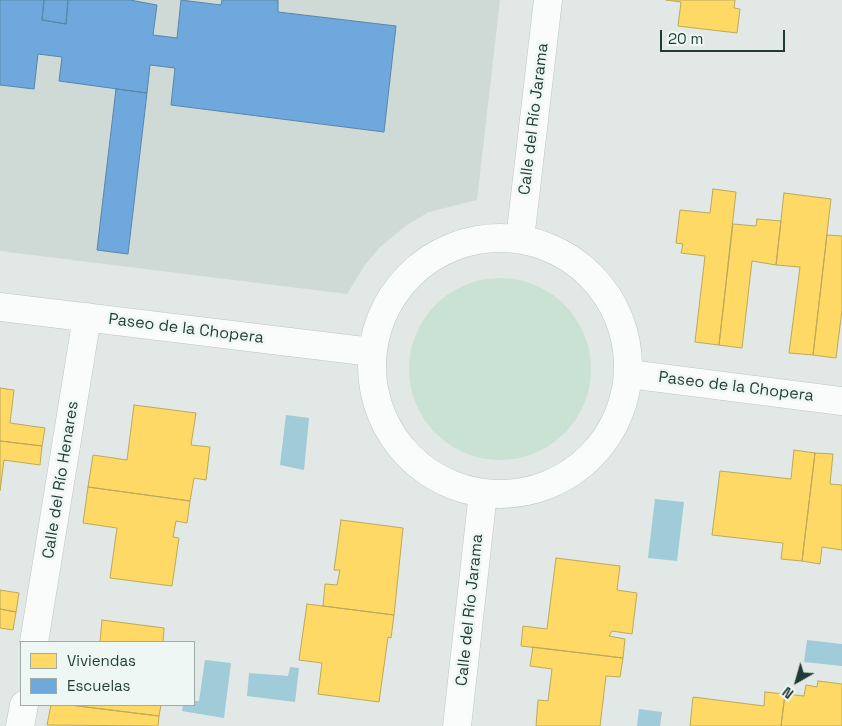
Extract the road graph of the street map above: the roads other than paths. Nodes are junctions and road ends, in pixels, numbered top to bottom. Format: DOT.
graph roads {
  1 [pos="548,0"];
  2 [pos="520,239"];
  3 [pos="0,307"];
  4 [pos="86,317"];
  5 [pos="372,352"];
  6 [pos="629,374"];
  7 [pos="842,401"];
  8 [pos="483,493"];
  9 [pos="34,641"];
  10 [pos="24,706"];
  11 [pos="20,726"];
  12 [pos="458,726"];
  1 -- 2 [label="street, Calle del Río Jarama"];
  2 -- 5 [label="street"];
  2 -- 6 [label="street"];
  3 -- 4 [label="street, Paseo de la Chopera"];
  4 -- 5 [label="street, Paseo de la Chopera"];
  4 -- 9 [label="street, Calle del Río Henares"];
  5 -- 8 [label="street"];
  6 -- 7 [label="street, Paseo de la Chopera"];
  6 -- 8 [label="street"];
  8 -- 12 [label="street, Calle del Río Jarama"];
  10 -- 11 [label="street"];
}
